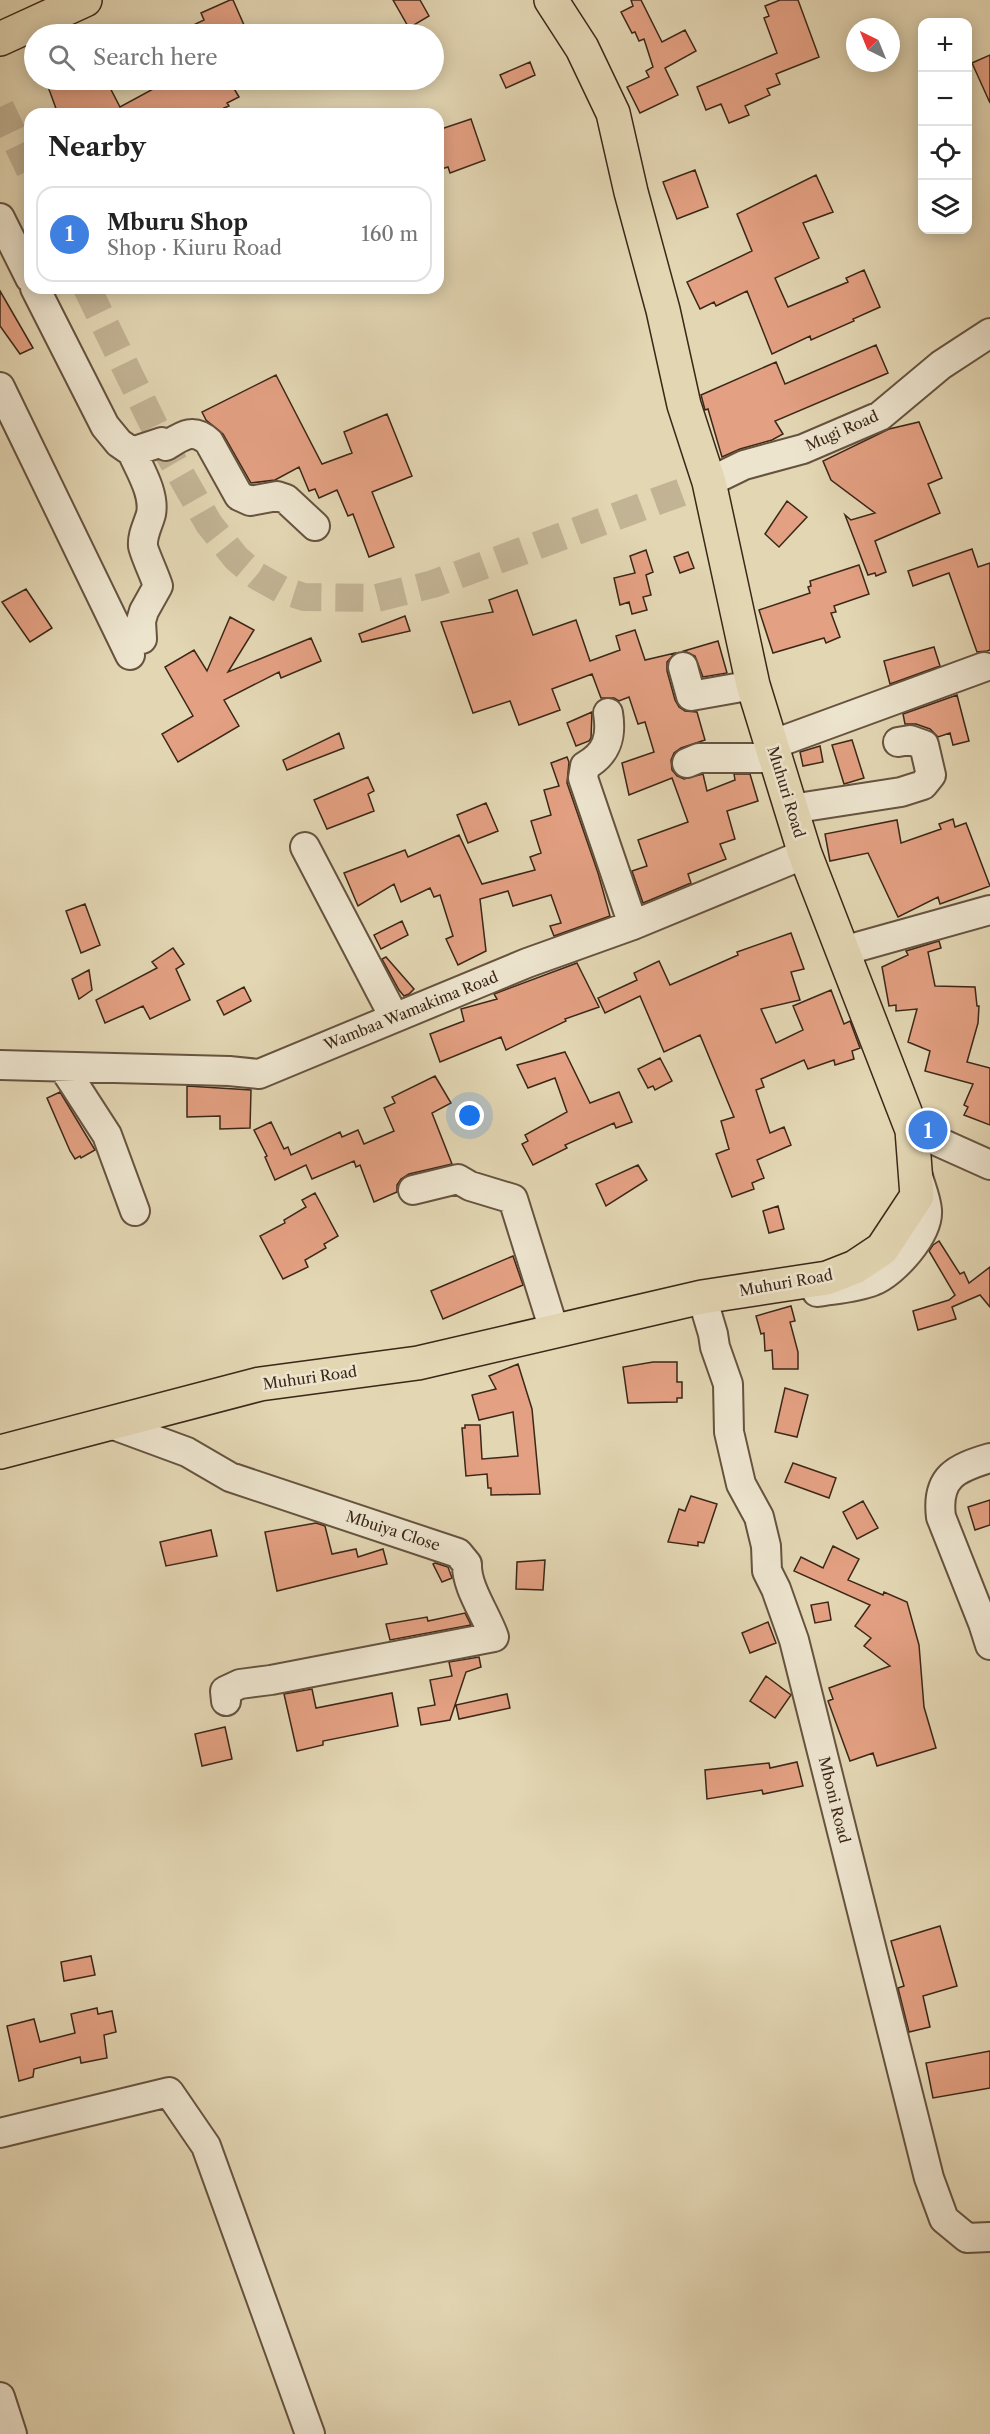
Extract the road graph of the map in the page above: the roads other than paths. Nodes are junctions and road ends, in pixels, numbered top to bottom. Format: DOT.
graph roads {
  1 [pos="86,0"];
  2 [pos="551,0"];
  3 [pos="33,24"];
  4 [pos="24,28"];
  5 [pos="0,39"];
  6 [pos="0,218"];
  7 [pos="24,266"];
  8 [pos="38,294"];
  9 [pos="990,333"];
  10 [pos="0,387"];
  11 [pos="132,452"];
  12 [pos="709,482"];
  13 [pos="315,526"];
  14 [pos="683,667"];
  15 [pos="984,667"];
  16 [pos="753,685"];
  17 [pos="608,713"];
  18 [pos="898,742"];
  19 [pos="773,751"];
  20 [pos="687,763"];
  21 [pos="791,809"];
  22 [pos="305,847"];
  23 [pos="805,854"];
  24 [pos="990,910"];
  25 [pos="633,925"];
  26 [pos="843,951"];
  27 [pos="394,1017"];
  28 [pos="0,1065"];
  29 [pos="63,1067"];
  30 [pos="912,1131"];
  31 [pos="990,1165"];
  32 [pos="413,1190"];
  33 [pos="135,1211"];
  34 [pos="707,1314"];
  35 [pos="554,1330"];
  36 [pos="111,1424"];
  37 [pos="0,1452"];
  38 [pos="990,1458"];
  39 [pos="990,1645"];
  40 [pos="226,1701"];
  41 [pos="0,2133"];
  42 [pos="990,2237"];
  43 [pos="0,2397"];
  44 [pos="12,2434"];
  45 [pos="310,2434"];
  1 -- 3 [label="main road"];
  2 -- 12 [label="main road, Muhuri Road"];
  4 -- 5 [label="main road"];
  6 -- 7 [label="street"];
  8 -- 11 [label="street"];
  9 -- 12 [label="street, Mugi Road"];
  10 -- 11 [label="street"];
  11 -- 13 [label="street"];
  12 -- 16 [label="main road, Muhuri Road"];
  14 -- 16 [label="street"];
  15 -- 19 [label="street"];
  16 -- 19 [label="main road, Muhuri Road"];
  17 -- 25 [label="street"];
  18 -- 21 [label="street"];
  19 -- 20 [label="street"];
  19 -- 21 [label="main road, Muhuri Road"];
  21 -- 23 [label="main road, Muhuri Road"];
  22 -- 27 [label="street"];
  23 -- 25 [label="street, Wambaa Wamakima Road"];
  23 -- 26 [label="main road, Muhuri Road"];
  24 -- 26 [label="street"];
  25 -- 27 [label="street, Wambaa Wamakima Road"];
  26 -- 30 [label="main road, Muhuri Road"];
  27 -- 29 [label="street, Wambaa Wamakima Road"];
  28 -- 29 [label="street, Wambaa Wamakima Road"];
  29 -- 33 [label="street"];
  30 -- 31 [label="street"];
  30 -- 34 [label="main road, Muhuri Road"];
  32 -- 35 [label="street"];
  34 -- 35 [label="main road, Muhuri Road"];
  34 -- 42 [label="street, Mboni Road"];
  35 -- 36 [label="main road, Muhuri Road"];
  36 -- 37 [label="main road, Muhuri Road"];
  36 -- 40 [label="street, Mbuiya Close"];
  38 -- 39 [label="street"];
  41 -- 45 [label="street"];
  43 -- 44 [label="street"];
}
